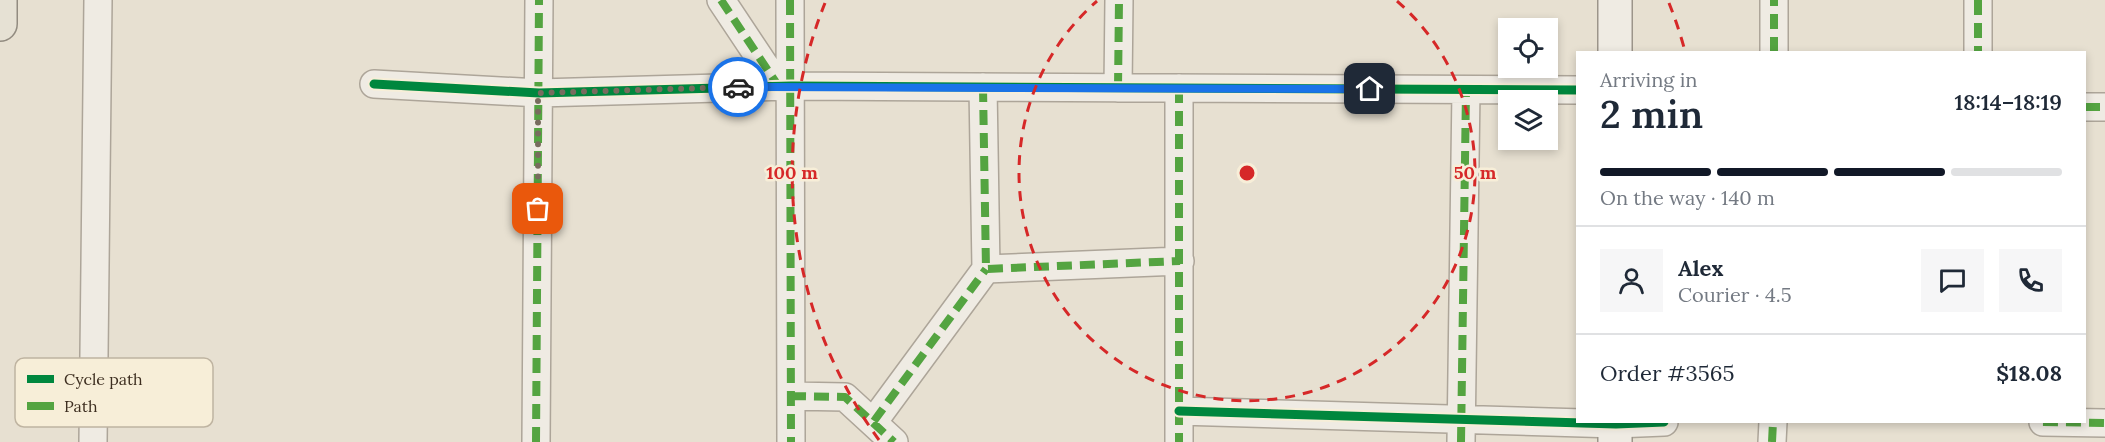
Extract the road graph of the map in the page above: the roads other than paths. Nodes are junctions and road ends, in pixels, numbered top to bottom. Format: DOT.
graph roads {
  1 [pos="0,0"];
  2 [pos="98,0"];
  3 [pos="539,0"];
  4 [pos="721,0"];
  5 [pos="790,0"];
  6 [pos="1119,0"];
  7 [pos="1615,0"];
  8 [pos="1774,0"];
  9 [pos="1978,0"];
  10 [pos="0,24"];
  11 [pos="1615,51"];
  12 [pos="1774,51"];
  13 [pos="1978,51"];
  14 [pos="374,84"];
  15 [pos="785,86"];
  16 [pos="983,87"];
  17 [pos="1118,88"];
  18 [pos="1179,88"];
  19 [pos="1466,90"];
  20 [pos="1576,90"];
  21 [pos="538,93"];
  22 [pos="2086,107"];
  23 [pos="2105,107"];
  24 [pos="1180,261"];
  25 [pos="986,269"];
  26 [pos="94,358"];
  27 [pos="791,396"];
  28 [pos="1179,411"];
  29 [pos="874,421"];
  30 [pos="1657,423"];
  31 [pos="1773,423"];
  32 [pos="2086,423"];
  33 [pos="2105,423"];
  34 [pos="93,427"];
  35 [pos="1616,429"];
  36 [pos="1462,431"];
  37 [pos="93,442"];
  38 [pos="536,442"];
  39 [pos="791,442"];
  40 [pos="894,442"];
  41 [pos="1179,442"];
  42 [pos="1773,442"];
  1 -- 10 [label="main road"];
  2 -- 26 [label="street"];
  3 -- 21 [label="street"];
  4 -- 15 [label="street"];
  5 -- 15 [label="street"];
  6 -- 17 [label="street"];
  7 -- 11 [label="street"];
  8 -- 12 [label="street"];
  9 -- 13 [label="street"];
  14 -- 21 [label="street"];
  15 -- 16 [label="street"];
  15 -- 21 [label="street"];
  15 -- 27 [label="street"];
  16 -- 17 [label="street"];
  16 -- 25 [label="street"];
  17 -- 18 [label="street"];
  18 -- 19 [label="street"];
  18 -- 24 [label="street"];
  19 -- 20 [label="street"];
  19 -- 36 [label="street"];
  21 -- 38 [label="street"];
  22 -- 23 [label="street"];
  24 -- 25 [label="street"];
  24 -- 28 [label="street"];
  25 -- 29 [label="street"];
  27 -- 29 [label="street"];
  27 -- 39 [label="street"];
  28 -- 36 [label="street"];
  28 -- 41 [label="street"];
  29 -- 40 [label="street"];
  30 -- 35 [label="street"];
  31 -- 42 [label="street"];
  32 -- 33 [label="street"];
  34 -- 37 [label="street"];
  35 -- 36 [label="street"];
}
